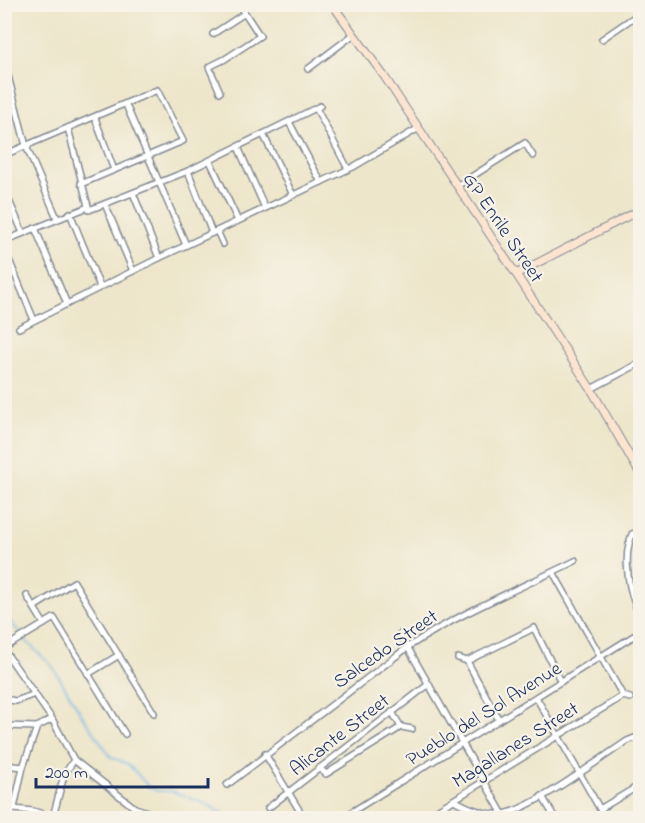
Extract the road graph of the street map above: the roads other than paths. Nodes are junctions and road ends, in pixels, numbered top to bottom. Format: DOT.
graph roads {
  1 [pos="239,4"];
  2 [pos="332,4"];
  3 [pos="632,4"];
  4 [pos="245,14"];
  5 [pos="640,14"];
  6 [pos="213,34"];
  7 [pos="352,35"];
  8 [pos="602,39"];
  9 [pos="5,64"];
  10 [pos="308,69"];
  11 [pos="220,92"];
  12 [pos="126,105"];
  13 [pos="94,118"];
  14 [pos="289,122"];
  15 [pos="68,128"];
  16 [pos="419,128"];
  17 [pos="263,134"];
  18 [pos="26,146"];
  19 [pos="238,147"];
  20 [pos="4,155"];
  21 [pos="148,156"];
  22 [pos="533,156"];
  23 [pos="210,161"];
  24 [pos="348,169"];
  25 [pos="114,170"];
  26 [pos="188,171"];
  27 [pos="321,182"];
  28 [pos="160,183"];
  29 [pos="81,184"];
  30 [pos="457,186"];
  31 [pos="4,189"];
  32 [pos="133,193"];
  33 [pos="293,195"];
  34 [pos="105,204"];
  35 [pos="88,207"];
  36 [pos="266,208"];
  37 [pos="640,210"];
  38 [pos="70,213"];
  39 [pos="57,218"];
  40 [pos="238,221"];
  41 [pos="35,228"];
  42 [pos="214,232"];
  43 [pos="23,233"];
  44 [pos="4,241"];
  45 [pos="223,244"];
  46 [pos="186,245"];
  47 [pos="4,248"];
  48 [pos="159,258"];
  49 [pos="133,271"];
  50 [pos="516,274"];
  51 [pos="100,287"];
  52 [pos="67,304"];
  53 [pos="34,320"];
  54 [pos="19,328"];
  55 [pos="640,363"];
  56 [pos="591,389"];
  57 [pos="640,474"];
  58 [pos="640,532"];
  59 [pos="575,561"];
  60 [pos="553,572"];
  61 [pos="27,596"];
  62 [pos="33,607"];
  63 [pos="640,616"];
  64 [pos="537,620"];
  65 [pos="44,624"];
  66 [pos="534,628"];
  67 [pos="640,632"];
  68 [pos="400,634"];
  69 [pos="408,646"];
  70 [pos="4,649"];
  71 [pos="119,655"];
  72 [pos="600,657"];
  73 [pos="458,658"];
  74 [pos="467,661"];
  75 [pos="88,674"];
  76 [pos="561,682"];
  77 [pos="429,684"];
  78 [pos="35,694"];
  79 [pos="623,696"];
  80 [pos="536,697"];
  81 [pos="630,698"];
  82 [pos="4,699"];
  83 [pos="392,712"];
  84 [pos="154,713"];
  85 [pos="52,719"];
  86 [pos="499,720"];
  87 [pos="4,726"];
  88 [pos="401,727"];
  89 [pos="37,728"];
  90 [pos="412,729"];
  91 [pos="125,734"];
  92 [pos="558,735"];
  93 [pos="640,736"];
  94 [pos="462,743"];
  95 [pos="265,754"];
  96 [pos="74,760"];
  97 [pos="4,765"];
  98 [pos="23,767"];
  99 [pos="320,768"];
  100 [pos="579,772"];
  101 [pos="484,782"];
  102 [pos="227,785"];
  103 [pos="640,785"];
  104 [pos="288,792"];
  105 [pos="542,796"];
  106 [pos="454,800"];
  107 [pos="4,807"];
  108 [pos="14,808"];
  109 [pos="268,808"];
  110 [pos="600,809"];
  111 [pos="504,816"];
  112 [pos="54,818"];
  113 [pos="167,819"];
  114 [pos="304,819"];
  115 [pos="342,819"];
  116 [pos="424,819"];
  117 [pos="555,819"];
  118 [pos="605,819"];
  1 -- 4 [label="street"];
  2 -- 7 [label="street, GP Enrile Street"];
  3 -- 5 [label="street"];
  4 -- 6 [label="street"];
  4 -- 11 [label="street"];
  5 -- 8 [label="street"];
  7 -- 10 [label="street"];
  7 -- 16 [label="street, GP Enrile Street"];
  9 -- 18 [label="street"];
  12 -- 13 [label="street"];
  12 -- 21 [label="street"];
  12 -- 21 [label="street"];
  13 -- 15 [label="street"];
  13 -- 25 [label="street"];
  14 -- 17 [label="street"];
  14 -- 24 [label="street"];
  14 -- 27 [label="street"];
  15 -- 18 [label="street"];
  15 -- 29 [label="street"];
  16 -- 24 [label="street"];
  16 -- 30 [label="street, GP Enrile Street"];
  17 -- 19 [label="street"];
  17 -- 33 [label="street"];
  18 -- 20 [label="street"];
  18 -- 39 [label="street"];
  19 -- 23 [label="street"];
  19 -- 36 [label="street"];
  21 -- 25 [label="street"];
  21 -- 28 [label="street"];
  22 -- 30 [label="street"];
  23 -- 26 [label="street"];
  23 -- 40 [label="street"];
  24 -- 27 [label="street"];
  25 -- 29 [label="street"];
  26 -- 28 [label="street"];
  26 -- 42 [label="street"];
  27 -- 33 [label="street"];
  28 -- 32 [label="street"];
  28 -- 46 [label="street"];
  29 -- 35 [label="street"];
  30 -- 50 [label="street, GP Enrile Street"];
  31 -- 43 [label="street"];
  32 -- 34 [label="street"];
  32 -- 48 [label="street"];
  33 -- 36 [label="street"];
  34 -- 35 [label="street"];
  34 -- 49 [label="street"];
  35 -- 38 [label="street"];
  36 -- 40 [label="street"];
  37 -- 50 [label="street"];
  38 -- 39 [label="street"];
  38 -- 51 [label="street"];
  39 -- 41 [label="street"];
  40 -- 42 [label="street"];
  41 -- 43 [label="street"];
  41 -- 52 [label="street"];
  42 -- 45 [label="street"];
  42 -- 46 [label="street"];
  43 -- 44 [label="street"];
  46 -- 48 [label="street"];
  47 -- 53 [label="street"];
  48 -- 49 [label="street"];
  49 -- 51 [label="street"];
  50 -- 56 [label="street, GP Enrile Street"];
  51 -- 52 [label="street"];
  52 -- 53 [label="street"];
  53 -- 54 [label="street"];
  55 -- 56 [label="street"];
  56 -- 57 [label="street, GP Enrile Street"];
  58 -- 63 [label="street"];
  59 -- 60 [label="street, Salcedo Street"];
  60 -- 69 [label="street, Salcedo Street"];
  60 -- 72 [label="street"];
  61 -- 62 [label="street"];
  62 -- 65 [label="street"];
  62 -- 71 [label="street"];
  64 -- 66 [label="street"];
  65 -- 70 [label="street"];
  65 -- 75 [label="street"];
  66 -- 74 [label="street"];
  66 -- 76 [label="street"];
  67 -- 72 [label="street, Pueblo del Sol Avenue"];
  68 -- 69 [label="street"];
  69 -- 77 [label="street"];
  69 -- 95 [label="street, Salcedo Street"];
  70 -- 78 [label="street"];
  71 -- 75 [label="street"];
  71 -- 84 [label="street"];
  72 -- 76 [label="street, Pueblo del Sol Avenue"];
  72 -- 79 [label="street"];
  73 -- 74 [label="street"];
  74 -- 86 [label="street"];
  75 -- 91 [label="street"];
  76 -- 80 [label="street, Pueblo del Sol Avenue"];
  77 -- 83 [label="street, Alicante Street"];
  77 -- 94 [label="street"];
  78 -- 82 [label="street"];
  78 -- 85 [label="street"];
  79 -- 81 [label="street"];
  79 -- 92 [label="street, Magallanes Street"];
  80 -- 86 [label="street, Pueblo del Sol Avenue"];
  80 -- 92 [label="street"];
  83 -- 88 [label="street"];
  83 -- 99 [label="street, Alicante Street"];
  85 -- 89 [label="street"];
  85 -- 96 [label="street"];
  86 -- 94 [label="street, Pueblo del Sol Avenue"];
  87 -- 89 [label="street"];
  88 -- 90 [label="street"];
  88 -- 99 [label="street"];
  89 -- 98 [label="street"];
  92 -- 100 [label="street"];
  92 -- 101 [label="street, Magallanes Street"];
  93 -- 100 [label="street"];
  94 -- 101 [label="street"];
  94 -- 115 [label="street, Pueblo del Sol Avenue"];
  95 -- 102 [label="street, Salcedo Street"];
  95 -- 104 [label="street"];
  96 -- 112 [label="street"];
  96 -- 113 [label="street"];
  97 -- 98 [label="street"];
  98 -- 108 [label="street"];
  99 -- 104 [label="street, Alicante Street"];
  100 -- 105 [label="street"];
  100 -- 110 [label="street"];
  101 -- 106 [label="street, Magallanes Street"];
  101 -- 111 [label="street"];
  103 -- 110 [label="street"];
  104 -- 109 [label="street, Alicante Street"];
  104 -- 114 [label="street"];
  105 -- 111 [label="street"];
  105 -- 117 [label="street"];
  106 -- 111 [label="street"];
  106 -- 116 [label="street, Magallanes Street"];
  107 -- 108 [label="street"];
  108 -- 112 [label="street"];
  110 -- 118 [label="street"];
}
